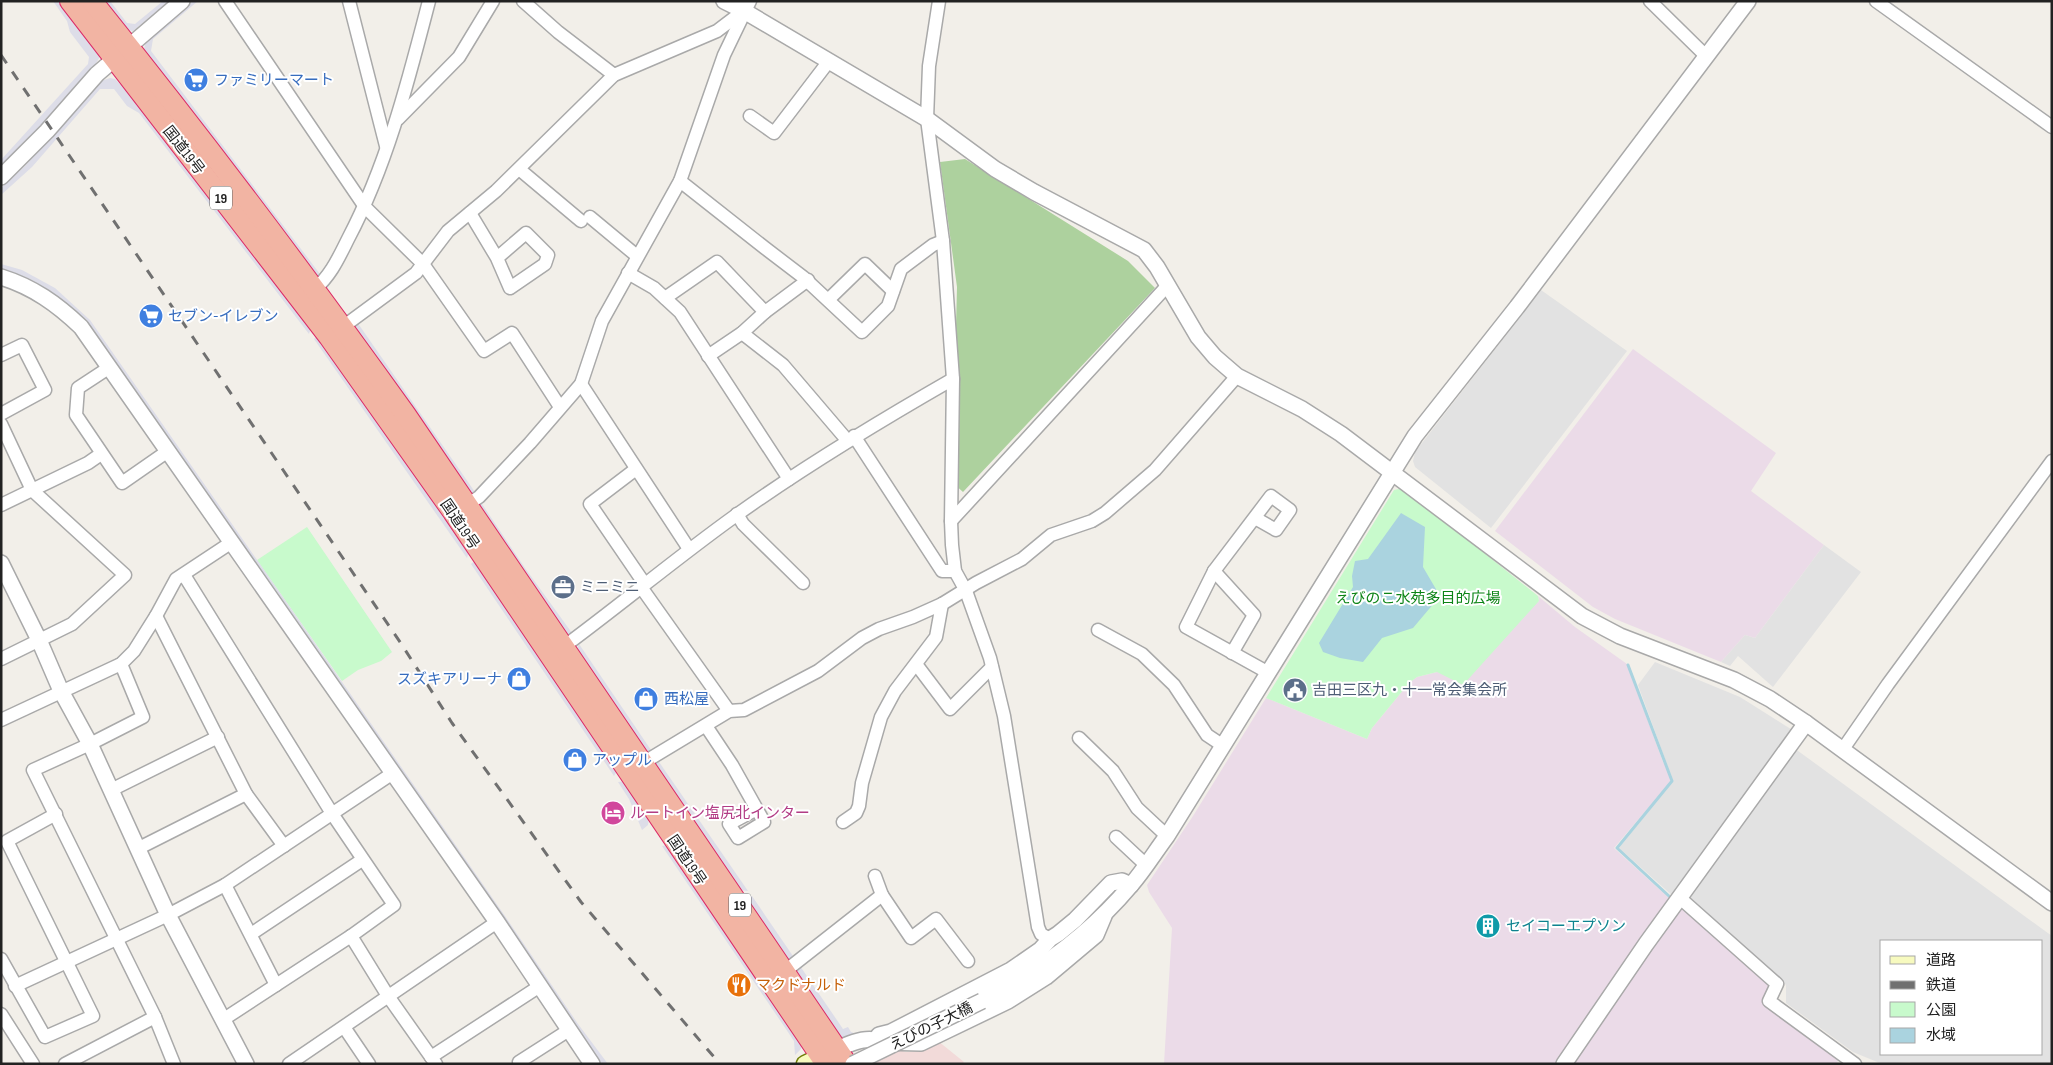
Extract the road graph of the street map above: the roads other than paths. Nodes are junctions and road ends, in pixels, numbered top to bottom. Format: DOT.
graph roads {
  1 [pos="70,1"];
  2 [pos="92,1"];
  3 [pos="182,1"];
  4 [pos="225,1"];
  5 [pos="350,1"];
  6 [pos="429,1"];
  7 [pos="493,1"];
  8 [pos="523,1"];
  9 [pos="724,1"];
  10 [pos="939,1"];
  11 [pos="1650,1"];
  12 [pos="1748,1"];
  13 [pos="1876,1"];
  14 [pos="747,6"];
  15 [pos="121,53"];
  16 [pos="1706,56"];
  17 [pos="830,61"];
  18 [pos="614,75"];
  19 [pos="750,116"];
  20 [pos="927,119"];
  21 [pos="396,120"];
  22 [pos="2052,127"];
  23 [pos="386,146"];
  24 [pos="519,168"];
  25 [pos="1,177"];
  26 [pos="680,181"];
  27 [pos="364,207"];
  28 [pos="470,213"];
  29 [pos="943,241"];
  30 [pos="637,256"];
  31 [pos="497,258"];
  32 [pos="423,264"];
  33 [pos="628,273"];
  34 [pos="1,277"];
  35 [pos="808,280"];
  36 [pos="1168,285"];
  37 [pos="314,290"];
  38 [pos="893,291"];
  39 [pos="665,298"];
  40 [pos="829,299"];
  41 [pos="765,312"];
  42 [pos="336,332"];
  43 [pos="742,333"];
  44 [pos="1,355"];
  45 [pos="708,356"];
  46 [pos="110,367"];
  47 [pos="1237,376"];
  48 [pos="953,379"];
  49 [pos="581,384"];
  50 [pos="560,407"];
  51 [pos="1,414"];
  52 [pos="1,424"];
  53 [pos="850,438"];
  54 [pos="168,451"];
  55 [pos="101,454"];
  56 [pos="2052,461"];
  57 [pos="636,469"];
  58 [pos="1392,472"];
  59 [pos="789,479"];
  60 [pos="32,490"];
  61 [pos="1,505"];
  62 [pos="460,508"];
  63 [pos="737,514"];
  64 [pos="1254,518"];
  65 [pos="951,521"];
  66 [pos="232,542"];
  67 [pos="689,549"];
  68 [pos="1,563"];
  69 [pos="955,571"];
  70 [pos="1214,571"];
  71 [pos="184,575"];
  72 [pos="803,584"];
  73 [pos="643,585"];
  74 [pos="966,590"];
  75 [pos="942,604"];
  76 [pos="156,616"];
  77 [pos="1098,630"];
  78 [pos="39,640"];
  79 [pos="557,651"];
  80 [pos="1232,653"];
  81 [pos="1,659"];
  82 [pos="120,664"];
  83 [pos="916,664"];
  84 [pos="992,667"];
  85 [pos="1267,672"];
  86 [pos="61,690"];
  87 [pos="729,712"];
  88 [pos="1,720"];
  89 [pos="1806,723"];
  90 [pos="706,726"];
  91 [pos="218,737"];
  92 [pos="1079,738"];
  93 [pos="90,744"];
  94 [pos="1222,745"];
  95 [pos="1842,749"];
  96 [pos="635,767"];
  97 [pos="393,773"];
  98 [pos="111,790"];
  99 [pos="246,794"];
  100 [pos="756,809"];
  101 [pos="56,814"];
  102 [pos="333,815"];
  103 [pos="842,822"];
  104 [pos="1167,836"];
  105 [pos="1116,837"];
  106 [pos="284,846"];
  107 [pos="137,849"];
  108 [pos="362,860"];
  109 [pos="1146,865"];
  110 [pos="875,876"];
  111 [pos="225,885"];
  112 [pos="1131,885"];
  113 [pos="882,895"];
  114 [pos="1680,898"];
  115 [pos="2052,902"];
  116 [pos="1105,912"];
  117 [pos="168,915"];
  118 [pos="496,922"];
  119 [pos="251,934"];
  120 [pos="351,936"];
  121 [pos="117,938"];
  122 [pos="1050,939"];
  123 [pos="1,959"];
  124 [pos="968,961"];
  125 [pos="67,962"];
  126 [pos="784,972"];
  127 [pos="276,985"];
  128 [pos="15,986"];
  129 [pos="540,986"];
  130 [pos="388,996"];
  131 [pos="155,1017"];
  132 [pos="2,1018"];
  133 [pos="224,1019"];
  134 [pos="344,1027"];
  135 [pos="569,1030"];
  136 [pos="876,1039"];
  137 [pos="827,1059"];
  138 [pos="434,1061"];
  139 [pos="297,1062"];
  140 [pos="1848,1062"];
  141 [pos="33,1064"];
  142 [pos="65,1064"];
  143 [pos="174,1064"];
  144 [pos="246,1064"];
  145 [pos="369,1064"];
  146 [pos="520,1064"];
  147 [pos="592,1064"];
  148 [pos="853,1064"];
  149 [pos="1564,1064"];
  1 -- 15 [label="highway, 国道19号 / 19"];
  2 -- 15 [label="highway, 国道19号 / 19"];
  3 -- 15 [label="street"];
  4 -- 27 [label="street"];
  5 -- 23 [label="street"];
  6 -- 21 [label="street"];
  7 -- 21 [label="street"];
  8 -- 18 [label="street"];
  9 -- 14 [label="street"];
  10 -- 20 [label="street"];
  11 -- 16 [label="street"];
  12 -- 16 [label="street, えびの子大橋"];
  13 -- 22 [label="street"];
  14 -- 17 [label="street"];
  14 -- 18 [label="street"];
  14 -- 26 [label="street"];
  15 -- 25 [label="street"];
  15 -- 37 [label="highway, 国道19号 / 19"];
  15 -- 42 [label="highway, 国道19号 / 19"];
  16 -- 58 [label="street, えびの子大橋"];
  17 -- 19 [label="street"];
  17 -- 20 [label="street"];
  18 -- 24 [label="street"];
  20 -- 29 [label="street"];
  20 -- 36 [label="street"];
  21 -- 23 [label="street"];
  23 -- 27 [label="street"];
  24 -- 28 [label="street"];
  24 -- 30 [label="street"];
  26 -- 30 [label="street"];
  26 -- 35 [label="street"];
  27 -- 32 [label="street"];
  27 -- 37 [label="street"];
  28 -- 31 [label="street"];
  28 -- 32 [label="street"];
  29 -- 38 [label="street"];
  29 -- 48 [label="street"];
  30 -- 33 [label="street"];
  32 -- 42 [label="street"];
  32 -- 50 [label="street"];
  33 -- 39 [label="street"];
  33 -- 49 [label="street"];
  34 -- 46 [label="street"];
  35 -- 40 [label="street"];
  35 -- 41 [label="street"];
  36 -- 47 [label="street"];
  36 -- 65 [label="street"];
  37 -- 42 [label="highway, 国道19号 / 19"];
  38 -- 40 [label="street"];
  38 -- 40 [label="street"];
  39 -- 41 [label="street"];
  39 -- 45 [label="street"];
  41 -- 43 [label="street"];
  42 -- 62 [label="highway, 国道19号 / 19"];
  43 -- 45 [label="street"];
  43 -- 53 [label="street"];
  44 -- 51 [label="street"];
  45 -- 59 [label="street"];
  46 -- 54 [label="street"];
  46 -- 55 [label="street"];
  47 -- 58 [label="street"];
  47 -- 74 [label="street"];
  48 -- 53 [label="street"];
  48 -- 65 [label="street"];
  49 -- 50 [label="street"];
  49 -- 57 [label="street"];
  50 -- 62 [label="street"];
  52 -- 60 [label="street"];
  53 -- 59 [label="street"];
  53 -- 69 [label="street"];
  54 -- 55 [label="street"];
  54 -- 66 [label="street"];
  55 -- 60 [label="street"];
  56 -- 95 [label="street"];
  57 -- 67 [label="street"];
  57 -- 73 [label="street"];
  58 -- 85 [label="street, えびの子大橋"];
  58 -- 89 [label="street"];
  59 -- 63 [label="street"];
  60 -- 61 [label="street"];
  60 -- 78 [label="street"];
  62 -- 79 [label="highway, 国道19号 / 19"];
  63 -- 67 [label="street"];
  63 -- 72 [label="street"];
  64 -- 70 [label="street"];
  65 -- 69 [label="street"];
  66 -- 71 [label="street"];
  66 -- 97 [label="street"];
  67 -- 73 [label="street"];
  68 -- 78 [label="street"];
  69 -- 74 [label="street"];
  70 -- 80 [label="street"];
  70 -- 80 [label="street"];
  71 -- 76 [label="street"];
  71 -- 102 [label="street"];
  73 -- 79 [label="street"];
  73 -- 87 [label="street"];
  74 -- 75 [label="street"];
  74 -- 84 [label="street"];
  75 -- 83 [label="street"];
  75 -- 87 [label="street"];
  76 -- 82 [label="street"];
  76 -- 91 [label="street"];
  77 -- 94 [label="street"];
  78 -- 81 [label="street"];
  78 -- 86 [label="street"];
  79 -- 96 [label="highway, 国道19号 / 19"];
  80 -- 85 [label="street"];
  82 -- 86 [label="street"];
  82 -- 93 [label="street"];
  83 -- 84 [label="street"];
  83 -- 103 [label="street"];
  84 -- 122 [label="street"];
  85 -- 94 [label="street, えびの子大橋"];
  86 -- 88 [label="street"];
  86 -- 93 [label="street"];
  87 -- 90 [label="street"];
  89 -- 95 [label="street"];
  89 -- 114 [label="street"];
  90 -- 96 [label="street"];
  90 -- 100 [label="street"];
  91 -- 98 [label="street"];
  91 -- 99 [label="street"];
  92 -- 104 [label="street"];
  93 -- 98 [label="street"];
  93 -- 101 [label="street"];
  94 -- 104 [label="street, えびの子大橋"];
  95 -- 115 [label="street"];
  96 -- 126 [label="highway, 国道19号 / 19"];
  96 -- 137 [label="highway, 国道19号 / 19"];
  97 -- 102 [label="street"];
  97 -- 118 [label="street"];
  98 -- 107 [label="street"];
  99 -- 106 [label="street"];
  99 -- 107 [label="street"];
  101 -- 121 [label="street"];
  101 -- 125 [label="street"];
  102 -- 106 [label="street"];
  102 -- 108 [label="street"];
  104 -- 109 [label="street, えびの子大橋"];
  105 -- 109 [label="street"];
  106 -- 111 [label="street"];
  107 -- 117 [label="street"];
  108 -- 119 [label="street"];
  108 -- 120 [label="street"];
  109 -- 112 [label="street, えびの子大橋"];
  110 -- 113 [label="street"];
  111 -- 117 [label="street"];
  111 -- 119 [label="street"];
  112 -- 116 [label="street, えびの子大橋"];
  112 -- 122 [label="street"];
  113 -- 124 [label="street"];
  113 -- 126 [label="street"];
  114 -- 140 [label="street"];
  114 -- 149 [label="street"];
  116 -- 136 [label="street"];
  116 -- 148 [label="street, えびの子大橋, bridge"];
  117 -- 121 [label="street"];
  117 -- 133 [label="street"];
  118 -- 129 [label="street"];
  118 -- 130 [label="street"];
  119 -- 127 [label="street"];
  120 -- 127 [label="street"];
  120 -- 130 [label="street"];
  121 -- 125 [label="street"];
  121 -- 131 [label="street"];
  122 -- 136 [label="street"];
  123 -- 128 [label="street"];
  125 -- 128 [label="street"];
  125 -- 128 [label="street"];
  126 -- 137 [label="highway, 国道19号 / 19"];
  127 -- 133 [label="street"];
  129 -- 135 [label="street"];
  129 -- 138 [label="street"];
  130 -- 134 [label="street"];
  130 -- 138 [label="street"];
  131 -- 142 [label="street"];
  131 -- 143 [label="street"];
  132 -- 141 [label="street"];
  133 -- 144 [label="street"];
  134 -- 139 [label="street"];
  134 -- 145 [label="street"];
  135 -- 146 [label="street"];
  135 -- 147 [label="street"];
  136 -- 137 [label="street"];
}
